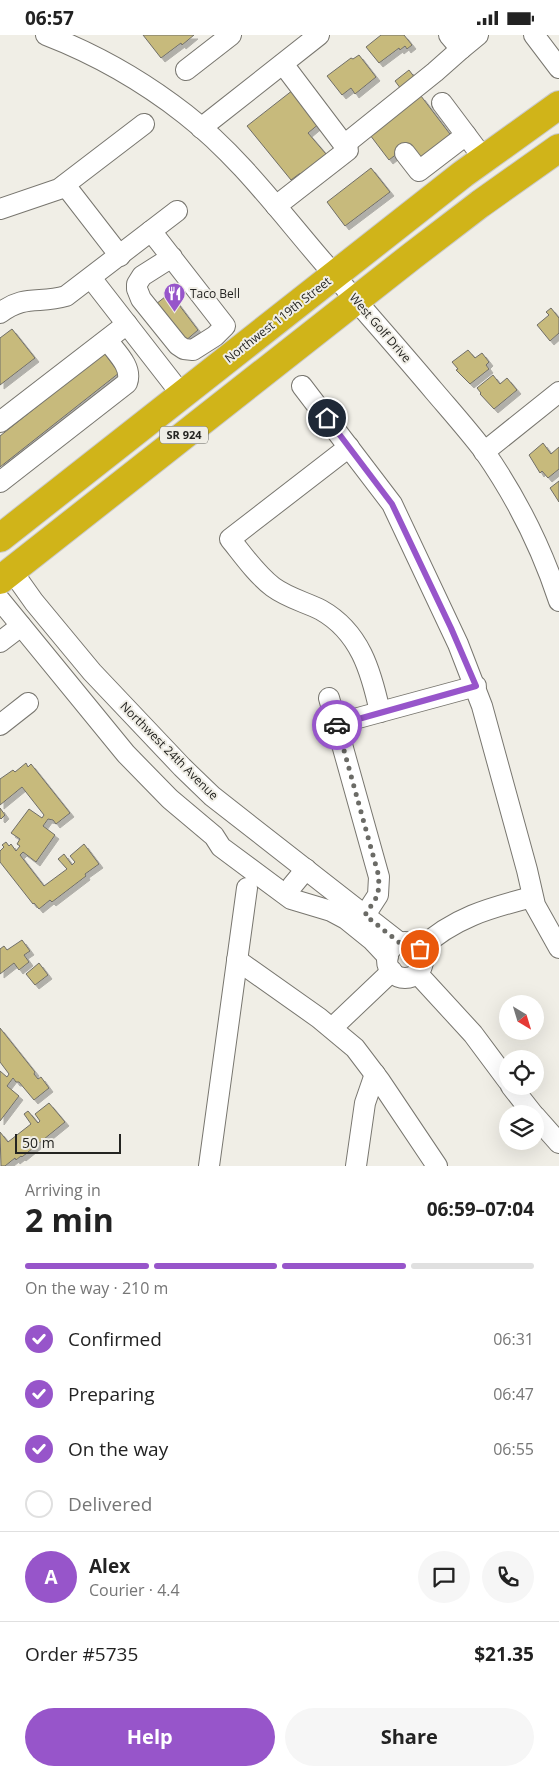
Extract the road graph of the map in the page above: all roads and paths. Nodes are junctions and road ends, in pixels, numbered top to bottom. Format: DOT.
graph roads {
  1 [pos="46,35"];
  2 [pos="231,35"];
  3 [pos="319,35"];
  4 [pos="478,35"];
  5 [pos="534,35"];
  6 [pos="455,42"];
  7 [pos="282,64"];
  8 [pos="559,68"];
  9 [pos="186,70"];
  10 [pos="442,103"];
  11 [pos="559,105"];
  12 [pos="144,124"];
  13 [pos="201,128"];
  14 [pos="466,135"];
  15 [pos="344,145"];
  16 [pos="559,148"];
  17 [pos="405,153"];
  18 [pos="484,159"];
  19 [pos="65,185"];
  20 [pos="276,206"];
  21 [pos="0,209"];
  22 [pos="177,211"];
  23 [pos="151,231"];
  24 [pos="120,256"];
  25 [pos="172,257"];
  26 [pos="334,275"];
  27 [pos="91,278"];
  28 [pos="356,300"];
  29 [pos="0,313"];
  30 [pos="127,324"];
  31 [pos="107,340"];
  32 [pos="302,386"];
  33 [pos="559,392"];
  34 [pos="182,395"];
  35 [pos="0,422"];
  36 [pos="349,447"];
  37 [pos="484,452"];
  38 [pos="0,482"];
  39 [pos="0,538"];
  40 [pos="4,569"];
  41 [pos="0,600"];
  42 [pos="559,601"];
  43 [pos="21,627"];
  44 [pos="0,642"];
  45 [pos="476,686"];
  46 [pos="329,698"];
  47 [pos="28,703"];
  48 [pos="380,712"];
  49 [pos="0,725"];
  50 [pos="336,725"];
  51 [pos="165,750"];
  52 [pos="142,771"];
  53 [pos="214,837"];
  54 [pos="306,869"];
  55 [pos="292,886"];
  56 [pos="247,888"];
  57 [pos="532,897"];
  58 [pos="319,907"];
  59 [pos="365,915"];
  60 [pos="559,948"];
  61 [pos="420,949"];
  62 [pos="393,957"];
  63 [pos="237,960"];
  64 [pos="418,973"];
  65 [pos="332,1028"];
  66 [pos="499,1069"];
  67 [pos="375,1074"];
  68 [pos="518,1095"];
  69 [pos="526,1105"];
  70 [pos="544,1126"];
  71 [pos="559,1143"];
  72 [pos="209,1166"];
  73 [pos="356,1166"];
  74 [pos="438,1166"];
  1 -- 13 [label="street, West Golf Drive"];
  2 -- 9 [label="street"];
  3 -- 7 [label="street"];
  4 -- 6 [label="street"];
  5 -- 8 [label="street"];
  6 -- 15 [label="street"];
  7 -- 13 [label="street"];
  7 -- 15 [label="street"];
  10 -- 14 [label="street"];
  11 -- 18 [label="highway, Northwest 119th Street / SR 924"];
  12 -- 19 [label="street"];
  13 -- 20 [label="street, West Golf Drive"];
  14 -- 17 [label="street"];
  14 -- 18 [label="street"];
  15 -- 20 [label="street"];
  16 -- 28 [label="highway, SR 924"];
  18 -- 26 [label="highway, Northwest 119th Street / SR 924"];
  19 -- 21 [label="street"];
  19 -- 24 [label="street"];
  20 -- 26 [label="street, West Golf Drive"];
  22 -- 23 [label="street"];
  23 -- 24 [label="street"];
  23 -- 25 [label="street"];
  24 -- 27 [label="street"];
  25 -- 25 [label="street"];
  26 -- 28 [label="street, West Golf Drive"];
  26 -- 34 [label="highway, Northwest 119th Street / SR 924"];
  27 -- 29 [label="street"];
  27 -- 30 [label="street"];
  28 -- 37 [label="street, West Golf Drive"];
  28 -- 40 [label="highway, SR 924"];
  30 -- 31 [label="street"];
  30 -- 34 [label="street"];
  31 -- 35 [label="street"];
  31 -- 38 [label="street"];
  32 -- 36 [label="street"];
  33 -- 37 [label="street"];
  34 -- 39 [label="highway, Northwest 119th Street / SR 924"];
  36 -- 45 [label="street"];
  36 -- 48 [label="street"];
  37 -- 42 [label="street, West Golf Drive"];
  40 -- 51 [label="street, Northwest 24th Avenue"];
  41 -- 43 [label="street"];
  43 -- 44 [label="street"];
  43 -- 52 [label="street"];
  45 -- 48 [label="street"];
  45 -- 57 [label="street"];
  46 -- 50 [label="street"];
  47 -- 49 [label="street"];
  48 -- 50 [label="street"];
  50 -- 59 [label="street"];
  51 -- 52 [label="street"];
  51 -- 54 [label="street, Northwest 24th Avenue"];
  52 -- 53 [label="street"];
  53 -- 55 [label="street"];
  53 -- 58 [label="street"];
  54 -- 55 [label="street"];
  54 -- 59 [label="street, Northwest 24th Avenue"];
  55 -- 58 [label="street"];
  56 -- 63 [label="street"];
  57 -- 60 [label="street"];
  57 -- 61 [label="street"];
  58 -- 62 [label="street"];
  59 -- 62 [label="street, Northwest 24th Avenue"];
  61 -- 62 [label="street"];
  61 -- 64 [label="street"];
  62 -- 64 [label="street"];
  62 -- 65 [label="street"];
  63 -- 65 [label="street"];
  63 -- 72 [label="street"];
  64 -- 66 [label="street"];
  65 -- 67 [label="street"];
  67 -- 73 [label="street"];
  67 -- 74 [label="street"];
  68 -- 69 [label="street"];
  70 -- 71 [label="street"];
}
